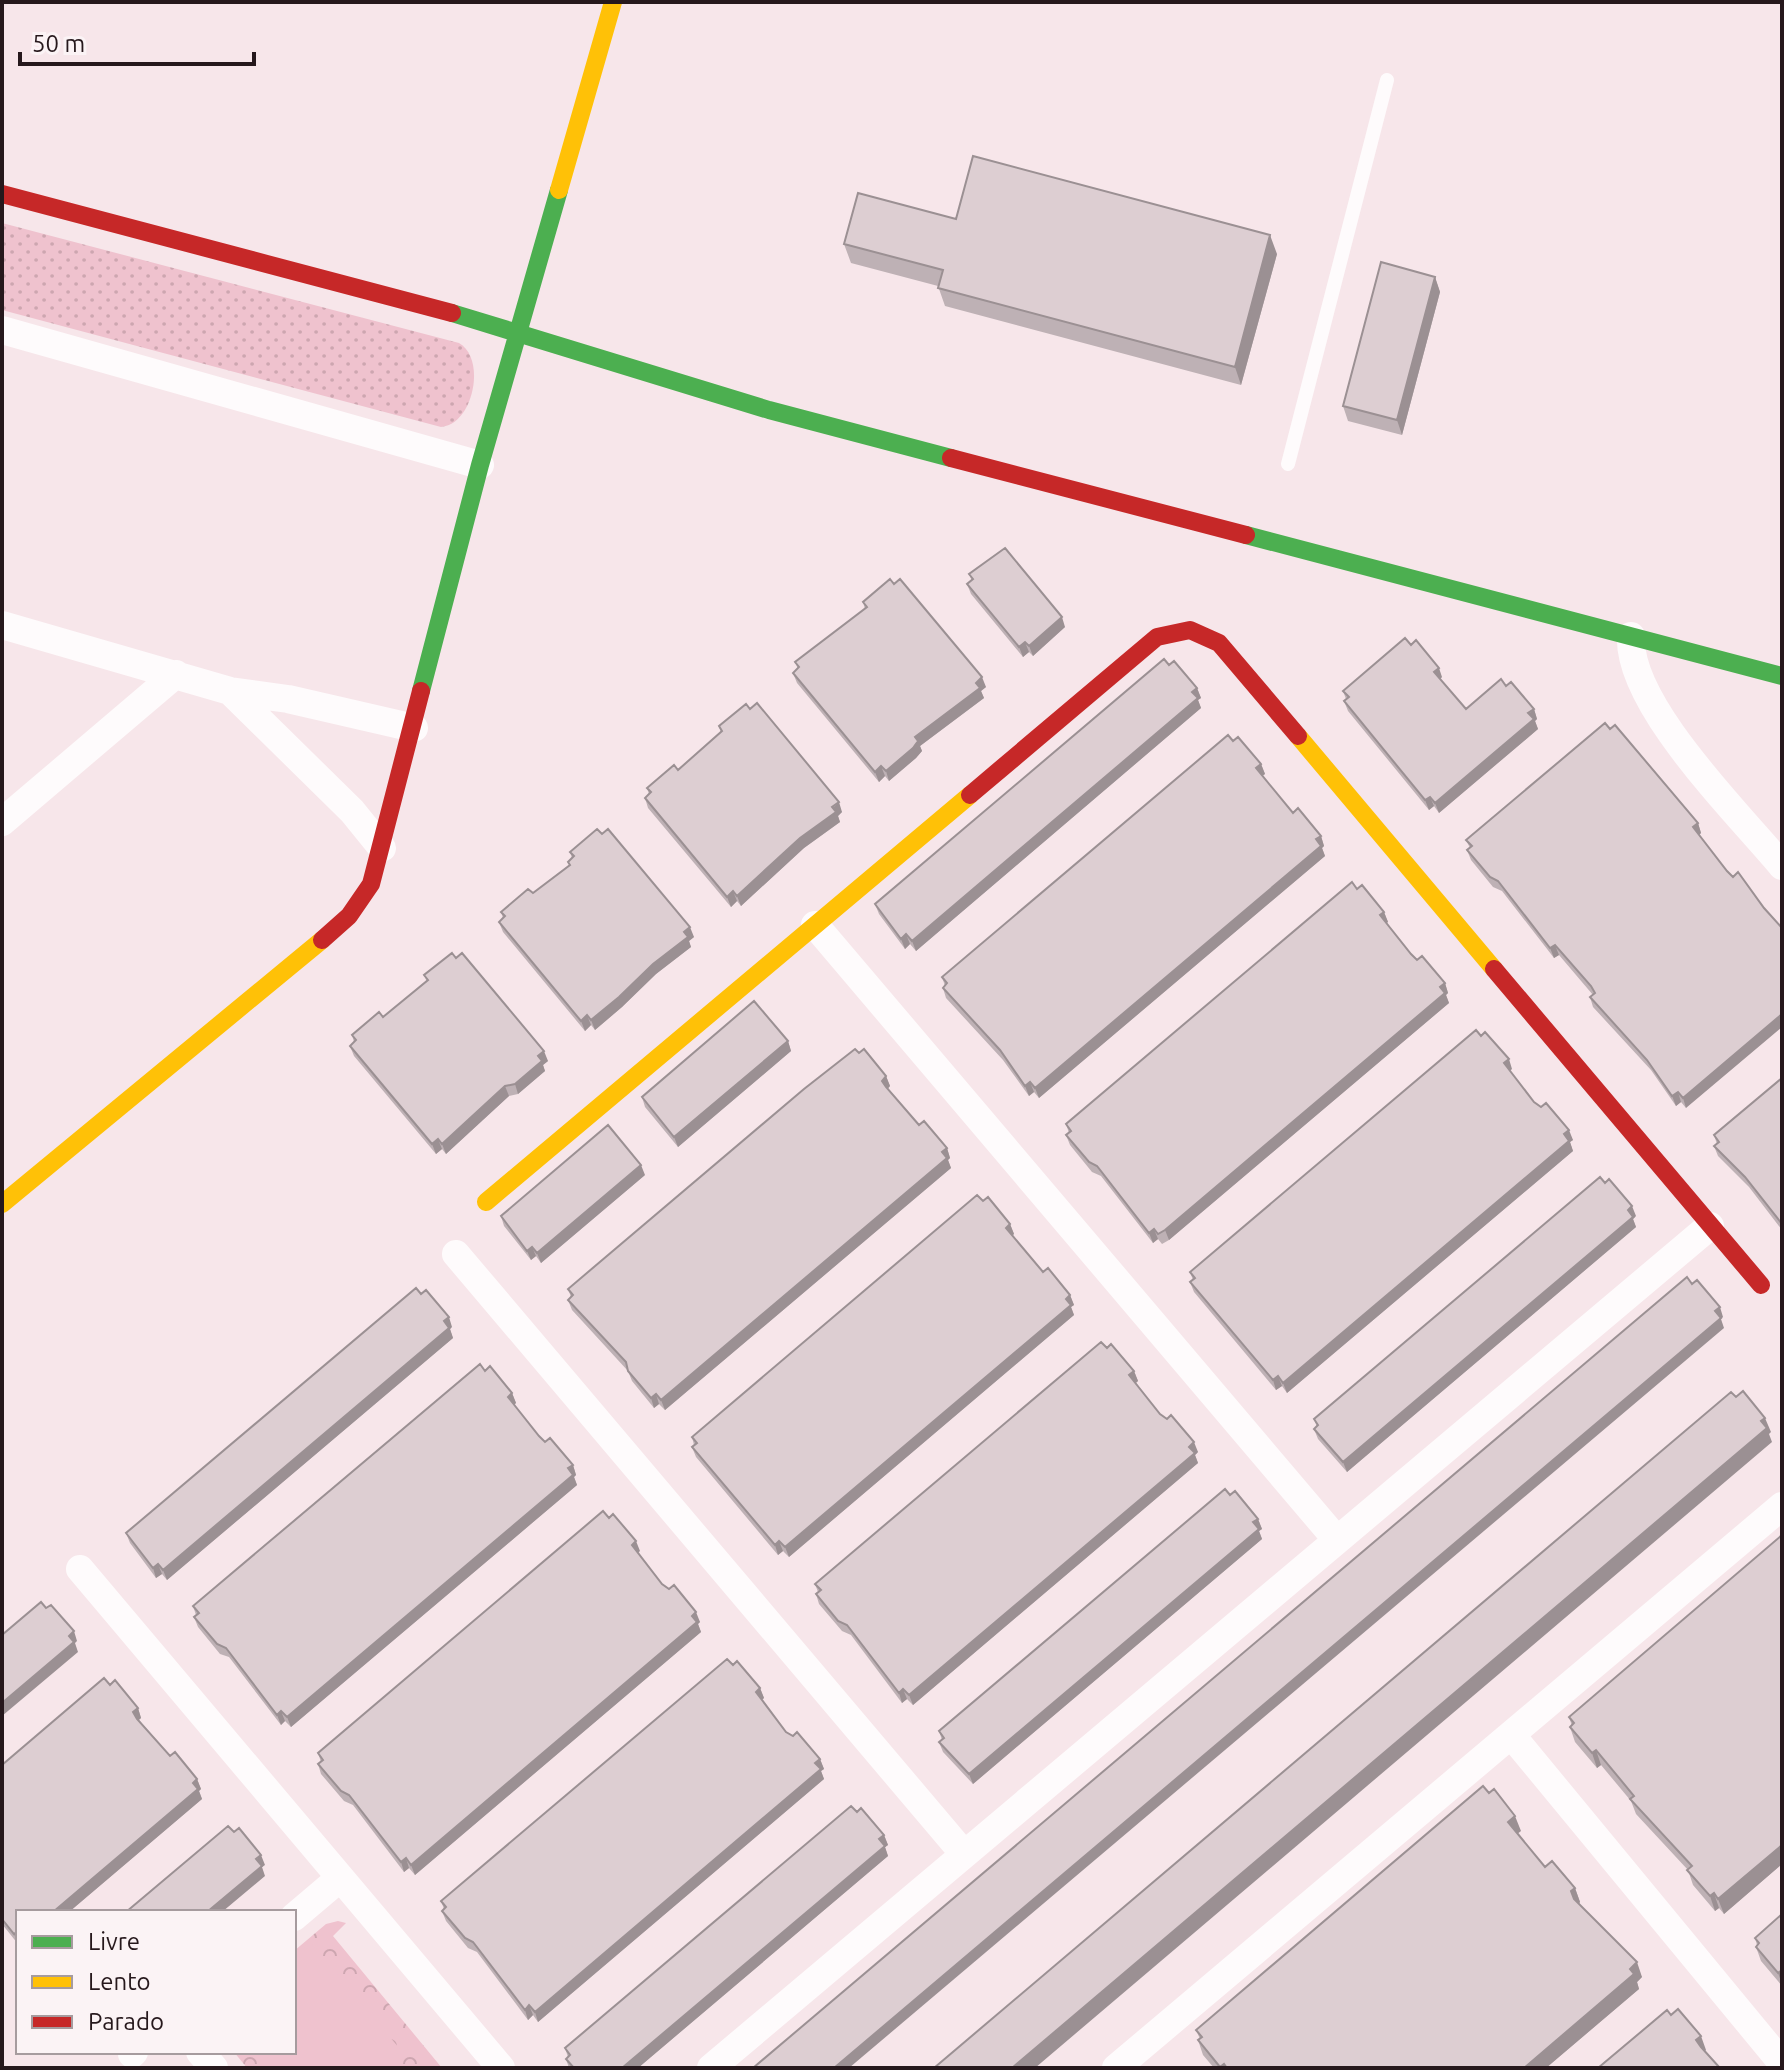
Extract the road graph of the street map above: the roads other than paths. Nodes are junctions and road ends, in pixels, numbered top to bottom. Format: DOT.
graph roads {
  1 [pos="613,2"];
  2 [pos="1387,80"];
  3 [pos="2,194"];
  4 [pos="2,330"];
  5 [pos="519,331"];
  6 [pos="1288,464"];
  7 [pos="480,465"];
  8 [pos="2,625"];
  9 [pos="1631,636"];
  10 [pos="176,674"];
  11 [pos="1782,676"];
  12 [pos="230,691"];
  13 [pos="414,728"];
  14 [pos="2,822"];
  15 [pos="382,848"];
  16 [pos="1782,866"];
  17 [pos="815,925"];
  18 [pos="486,1202"];
  19 [pos="2,1204"];
  20 [pos="1710,1226"];
  21 [pos="456,1254"];
  22 [pos="1761,1285"];
  23 [pos="1782,1506"];
  24 [pos="1337,1540"];
  25 [pos="80,1569"];
  26 [pos="1513,1737"];
  27 [pos="964,1854"];
  28 [pos="340,1878"];
  29 [pos="296,1915"];
  30 [pos="1132,2063"];
  31 [pos="1782,2063"];
  32 [pos="501,2068"];
  33 [pos="711,2068"];
  1 -- 5 [label="street"];
  2 -- 6 [label="lane"];
  3 -- 5 [label="street"];
  4 -- 7 [label="street"];
  5 -- 7 [label="street"];
  5 -- 9 [label="street"];
  7 -- 13 [label="street"];
  8 -- 10 [label="street"];
  9 -- 11 [label="street"];
  9 -- 16 [label="street"];
  10 -- 12 [label="street"];
  10 -- 14 [label="street"];
  12 -- 13 [label="street"];
  12 -- 15 [label="street"];
  13 -- 15 [label="street"];
  15 -- 19 [label="street"];
  17 -- 18 [label="street"];
  17 -- 20 [label="street"];
  17 -- 24 [label="street"];
  20 -- 22 [label="street"];
  20 -- 24 [label="street"];
  21 -- 27 [label="street"];
  23 -- 26 [label="street"];
  24 -- 27 [label="street"];
  25 -- 28 [label="street"];
  26 -- 30 [label="street"];
  26 -- 31 [label="street"];
  27 -- 33 [label="street"];
  28 -- 29 [label="street"];
  28 -- 32 [label="street"];
}
